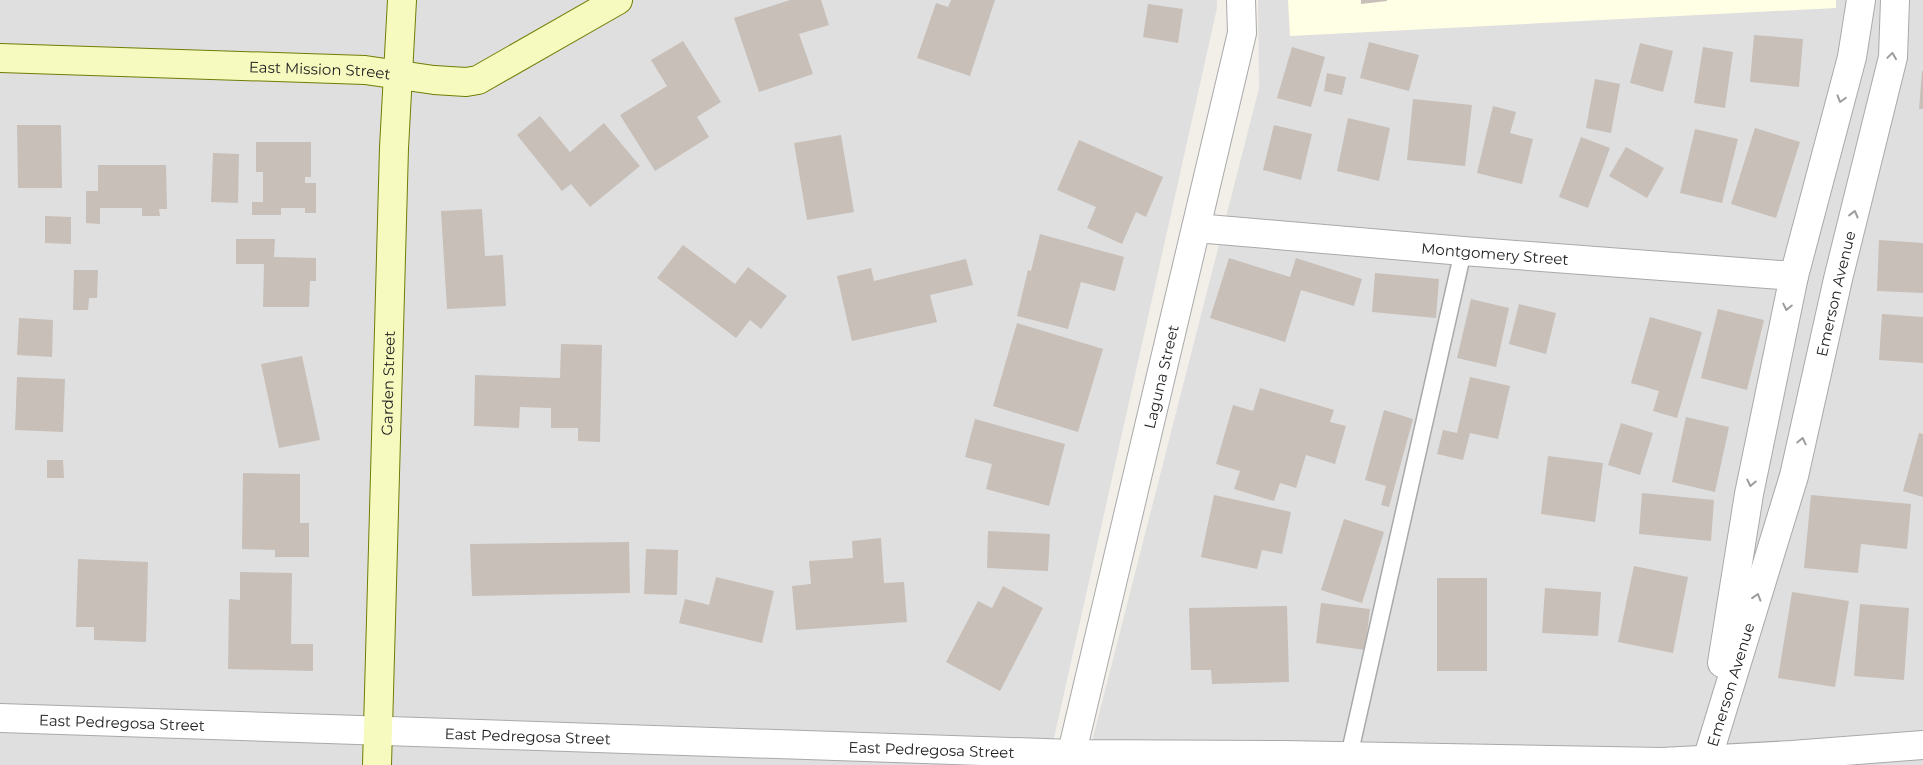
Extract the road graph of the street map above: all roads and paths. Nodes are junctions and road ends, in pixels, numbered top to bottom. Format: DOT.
graph roads {
  1 [pos="402,0"];
  2 [pos="618,0"];
  3 [pos="1242,0"];
  4 [pos="1861,0"];
  5 [pos="1895,0"];
  6 [pos="0,58"];
  7 [pos="398,74"];
  8 [pos="1196,228"];
  9 [pos="1463,251"];
  10 [pos="1794,276"];
  11 [pos="0,718"];
  12 [pos="377,730"];
  13 [pos="1923,744"];
  14 [pos="1349,756"];
  15 [pos="1070,759"];
  16 [pos="1707,760"];
  17 [pos="1663,764"];
  18 [pos="377,765"];
  1 -- 7 [label="street, Garden Street"];
  2 -- 7 [label="street, East Mission Street"];
  3 -- 8 [label="street, Laguna Street"];
  4 -- 10 [label="street, Emerson Avenue, one-way"];
  16 -- 5 [label="street, Emerson Avenue, one-way"];
  6 -- 7 [label="street, East Mission Street"];
  7 -- 12 [label="street, Garden Street"];
  8 -- 9 [label="street, Montgomery Street"];
  8 -- 15 [label="street, Laguna Street"];
  9 -- 10 [label="street, Montgomery Street"];
  9 -- 14 [label="lane"];
  10 -- 16 [label="street, Emerson Avenue, one-way"];
  11 -- 12 [label="street, East Pedregosa Street"];
  12 -- 15 [label="street, East Pedregosa Street"];
  12 -- 18 [label="street, Garden Street"];
  13 -- 16 [label="street, East Pedregosa Street"];
  14 -- 15 [label="street, East Pedregosa Street"];
  14 -- 17 [label="street, East Pedregosa Street"];
  16 -- 17 [label="street, East Pedregosa Street"];
}
